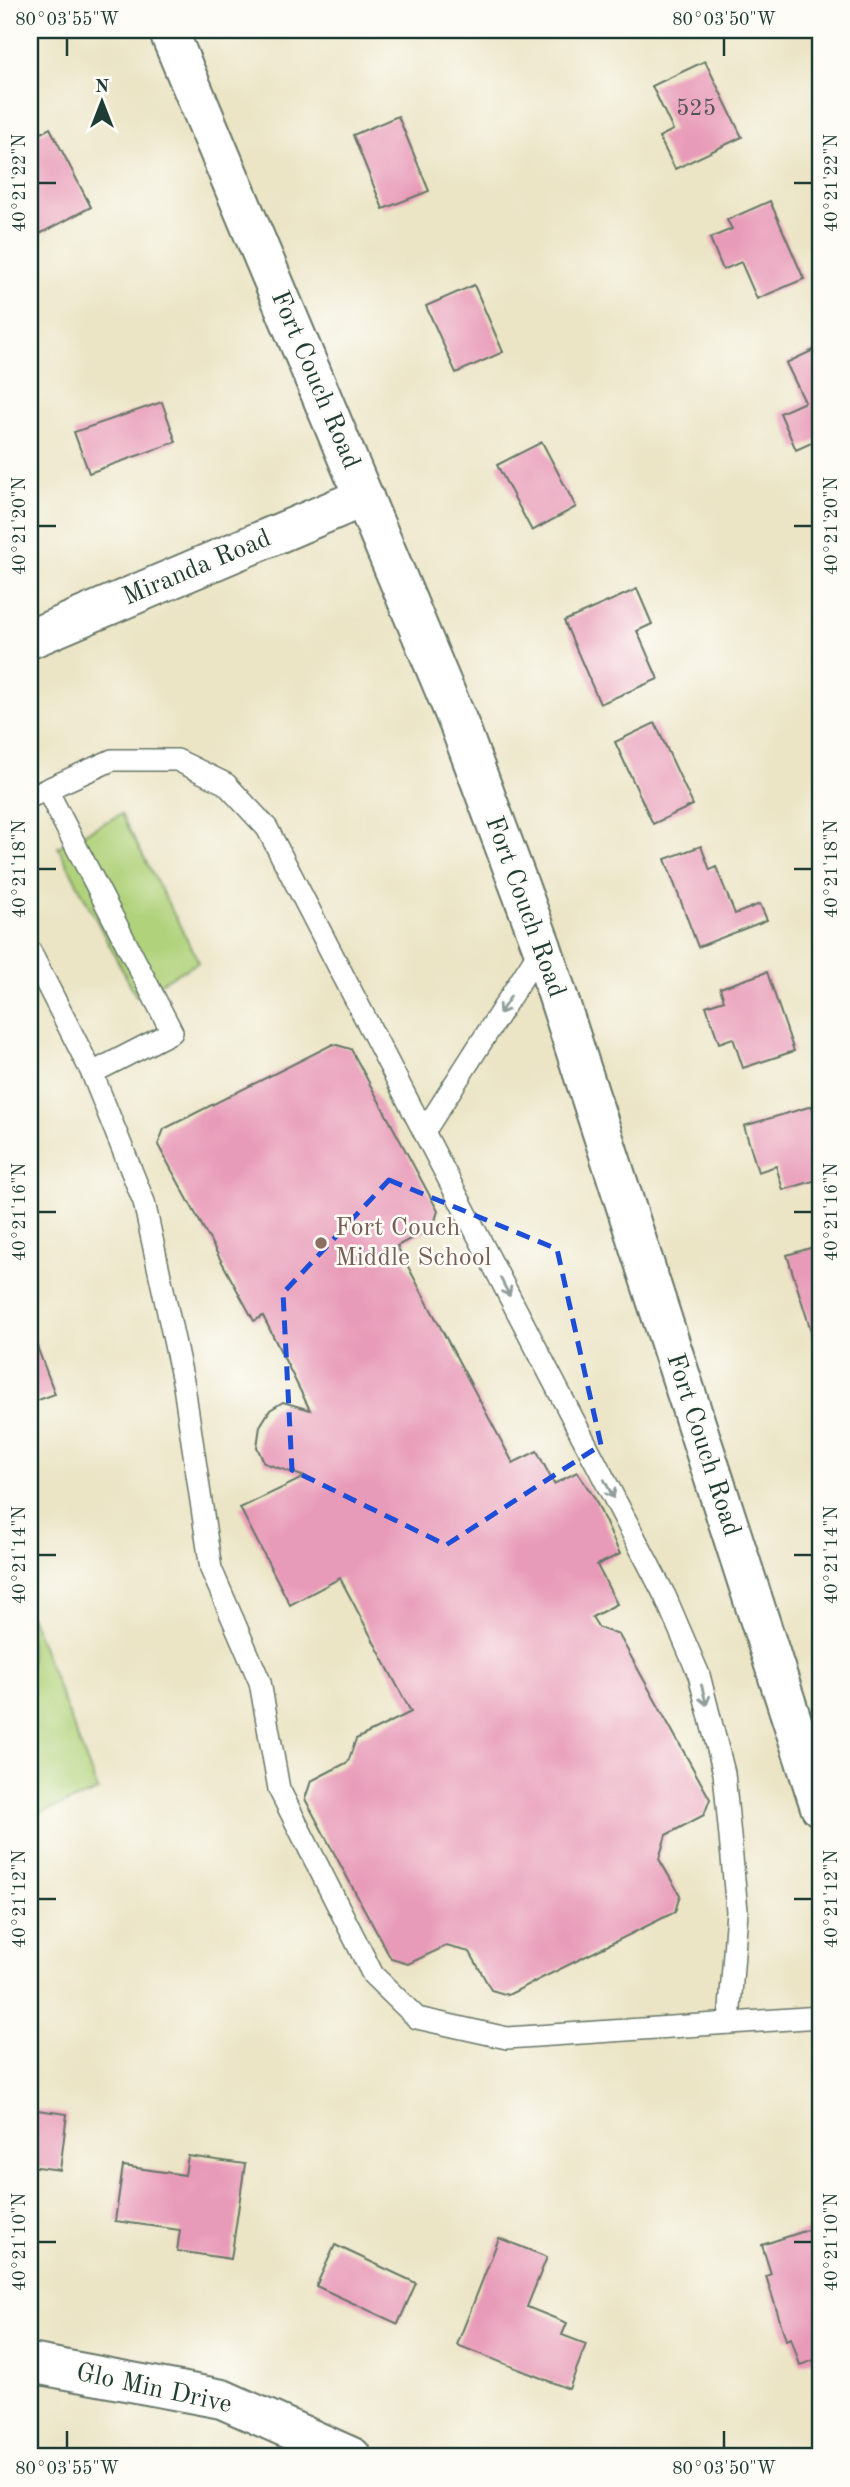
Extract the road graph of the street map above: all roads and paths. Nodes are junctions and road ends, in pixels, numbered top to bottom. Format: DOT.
graph roads {
  1 [pos="168,30"];
  2 [pos="364,497"];
  3 [pos="30,639"];
  4 [pos="39,794"];
  5 [pos="542,947"];
  6 [pos="30,951"];
  7 [pos="92,1073"];
  8 [pos="424,1132"];
  9 [pos="808,1727"];
  10 [pos="820,1807"];
  11 [pos="820,2017"];
  12 [pos="729,2023"];
  13 [pos="30,2363"];
  14 [pos="352,2457"];
  1 -- 2 [label="street, Fort Couch Road"];
  2 -- 3 [label="street, Miranda Road"];
  2 -- 5 [label="street, Fort Couch Road"];
  4 -- 7 [label="lane"];
  4 -- 8 [label="lane"];
  5 -- 8 [label="lane, one-way"];
  5 -- 9 [label="street, Fort Couch Road"];
  6 -- 7 [label="lane"];
  7 -- 12 [label="lane"];
  8 -- 12 [label="lane, one-way"];
  9 -- 10 [label="street, Fort Couch Road"];
  11 -- 12 [label="lane"];
  13 -- 14 [label="street, Glo Min Drive"];
}
